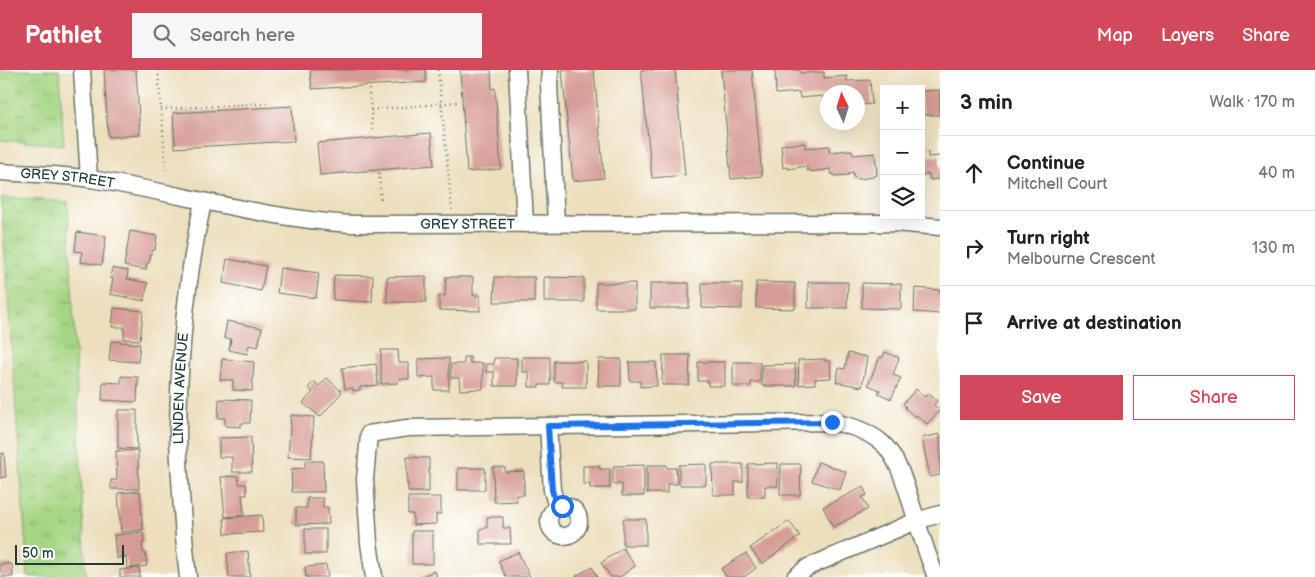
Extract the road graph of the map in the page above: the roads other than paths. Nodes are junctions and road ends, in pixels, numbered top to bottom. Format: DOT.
graph roads {
  1 [pos="82,70"];
  2 [pos="517,70"];
  3 [pos="550,70"];
  4 [pos="0,172"];
  5 [pos="89,179"];
  6 [pos="203,202"];
  7 [pos="524,224"];
  8 [pos="556,224"];
  9 [pos="940,227"];
  10 [pos="548,426"];
  11 [pos="557,508"];
  12 [pos="940,514"];
  13 [pos="916,521"];
  14 [pos="188,577"];
  15 [pos="374,577"];
  16 [pos="795,577"];
  17 [pos="936,577"];
  1 -- 5 [label="street"];
  2 -- 7 [label="street"];
  3 -- 8 [label="street"];
  4 -- 5 [label="street, GREY STREET"];
  5 -- 6 [label="street, GREY STREET"];
  6 -- 7 [label="street, GREY STREET"];
  6 -- 14 [label="street, LINDEN AVENUE"];
  7 -- 8 [label="street, GREY STREET"];
  8 -- 9 [label="street, GREY STREET"];
  10 -- 11 [label="street"];
  10 -- 13 [label="street"];
  10 -- 15 [label="street"];
  12 -- 13 [label="street"];
  13 -- 16 [label="street"];
  13 -- 17 [label="street"];
}
